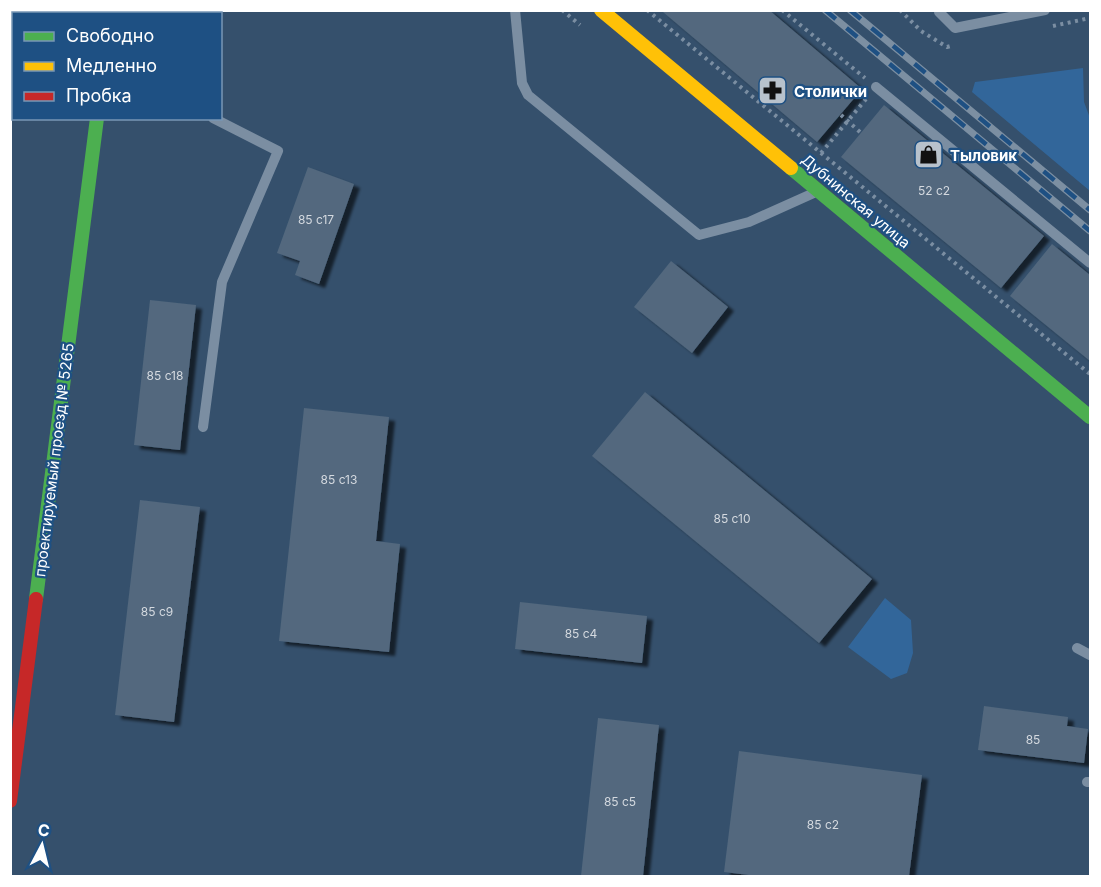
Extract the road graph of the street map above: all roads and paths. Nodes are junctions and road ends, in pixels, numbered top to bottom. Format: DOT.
graph roads {
  1 [pos="515,10"];
  2 [pos="601,10"];
  3 [pos="782,10"];
  4 [pos="900,10"];
  5 [pos="1045,10"];
  6 [pos="650,11"];
  7 [pos="939,12"];
  8 [pos="921,31"];
  9 [pos="876,87"];
  10 [pos="841,115"];
  11 [pos="97,120"];
  12 [pos="217,120"];
  13 [pos="848,121"];
  14 [pos="861,133"];
  15 [pos="821,153"];
  16 [pos="818,191"];
  17 [pos="1090,263"];
  18 [pos="1090,374"];
  19 [pos="1090,417"];
  20 [pos="203,427"];
  21 [pos="1077,648"];
  22 [pos="1090,655"];
  23 [pos="10,801"];
  1 -- 16 [label="lane"];
  2 -- 16 [label="street, Дубнинская улица"];
  3 -- 9 [label="path"];
  4 -- 8 [label="path"];
  5 -- 7 [label="lane"];
  6 -- 15 [label="path"];
  9 -- 13 [label="path"];
  9 -- 17 [label="lane"];
  10 -- 13 [label="path"];
  11 -- 23 [label="street, проектируемый проезд № 5265"];
  12 -- 20 [label="lane"];
  13 -- 14 [label="path"];
  13 -- 15 [label="path"];
  15 -- 18 [label="path"];
  16 -- 19 [label="street, Дубнинская улица"];
  21 -- 22 [label="lane"];
}
